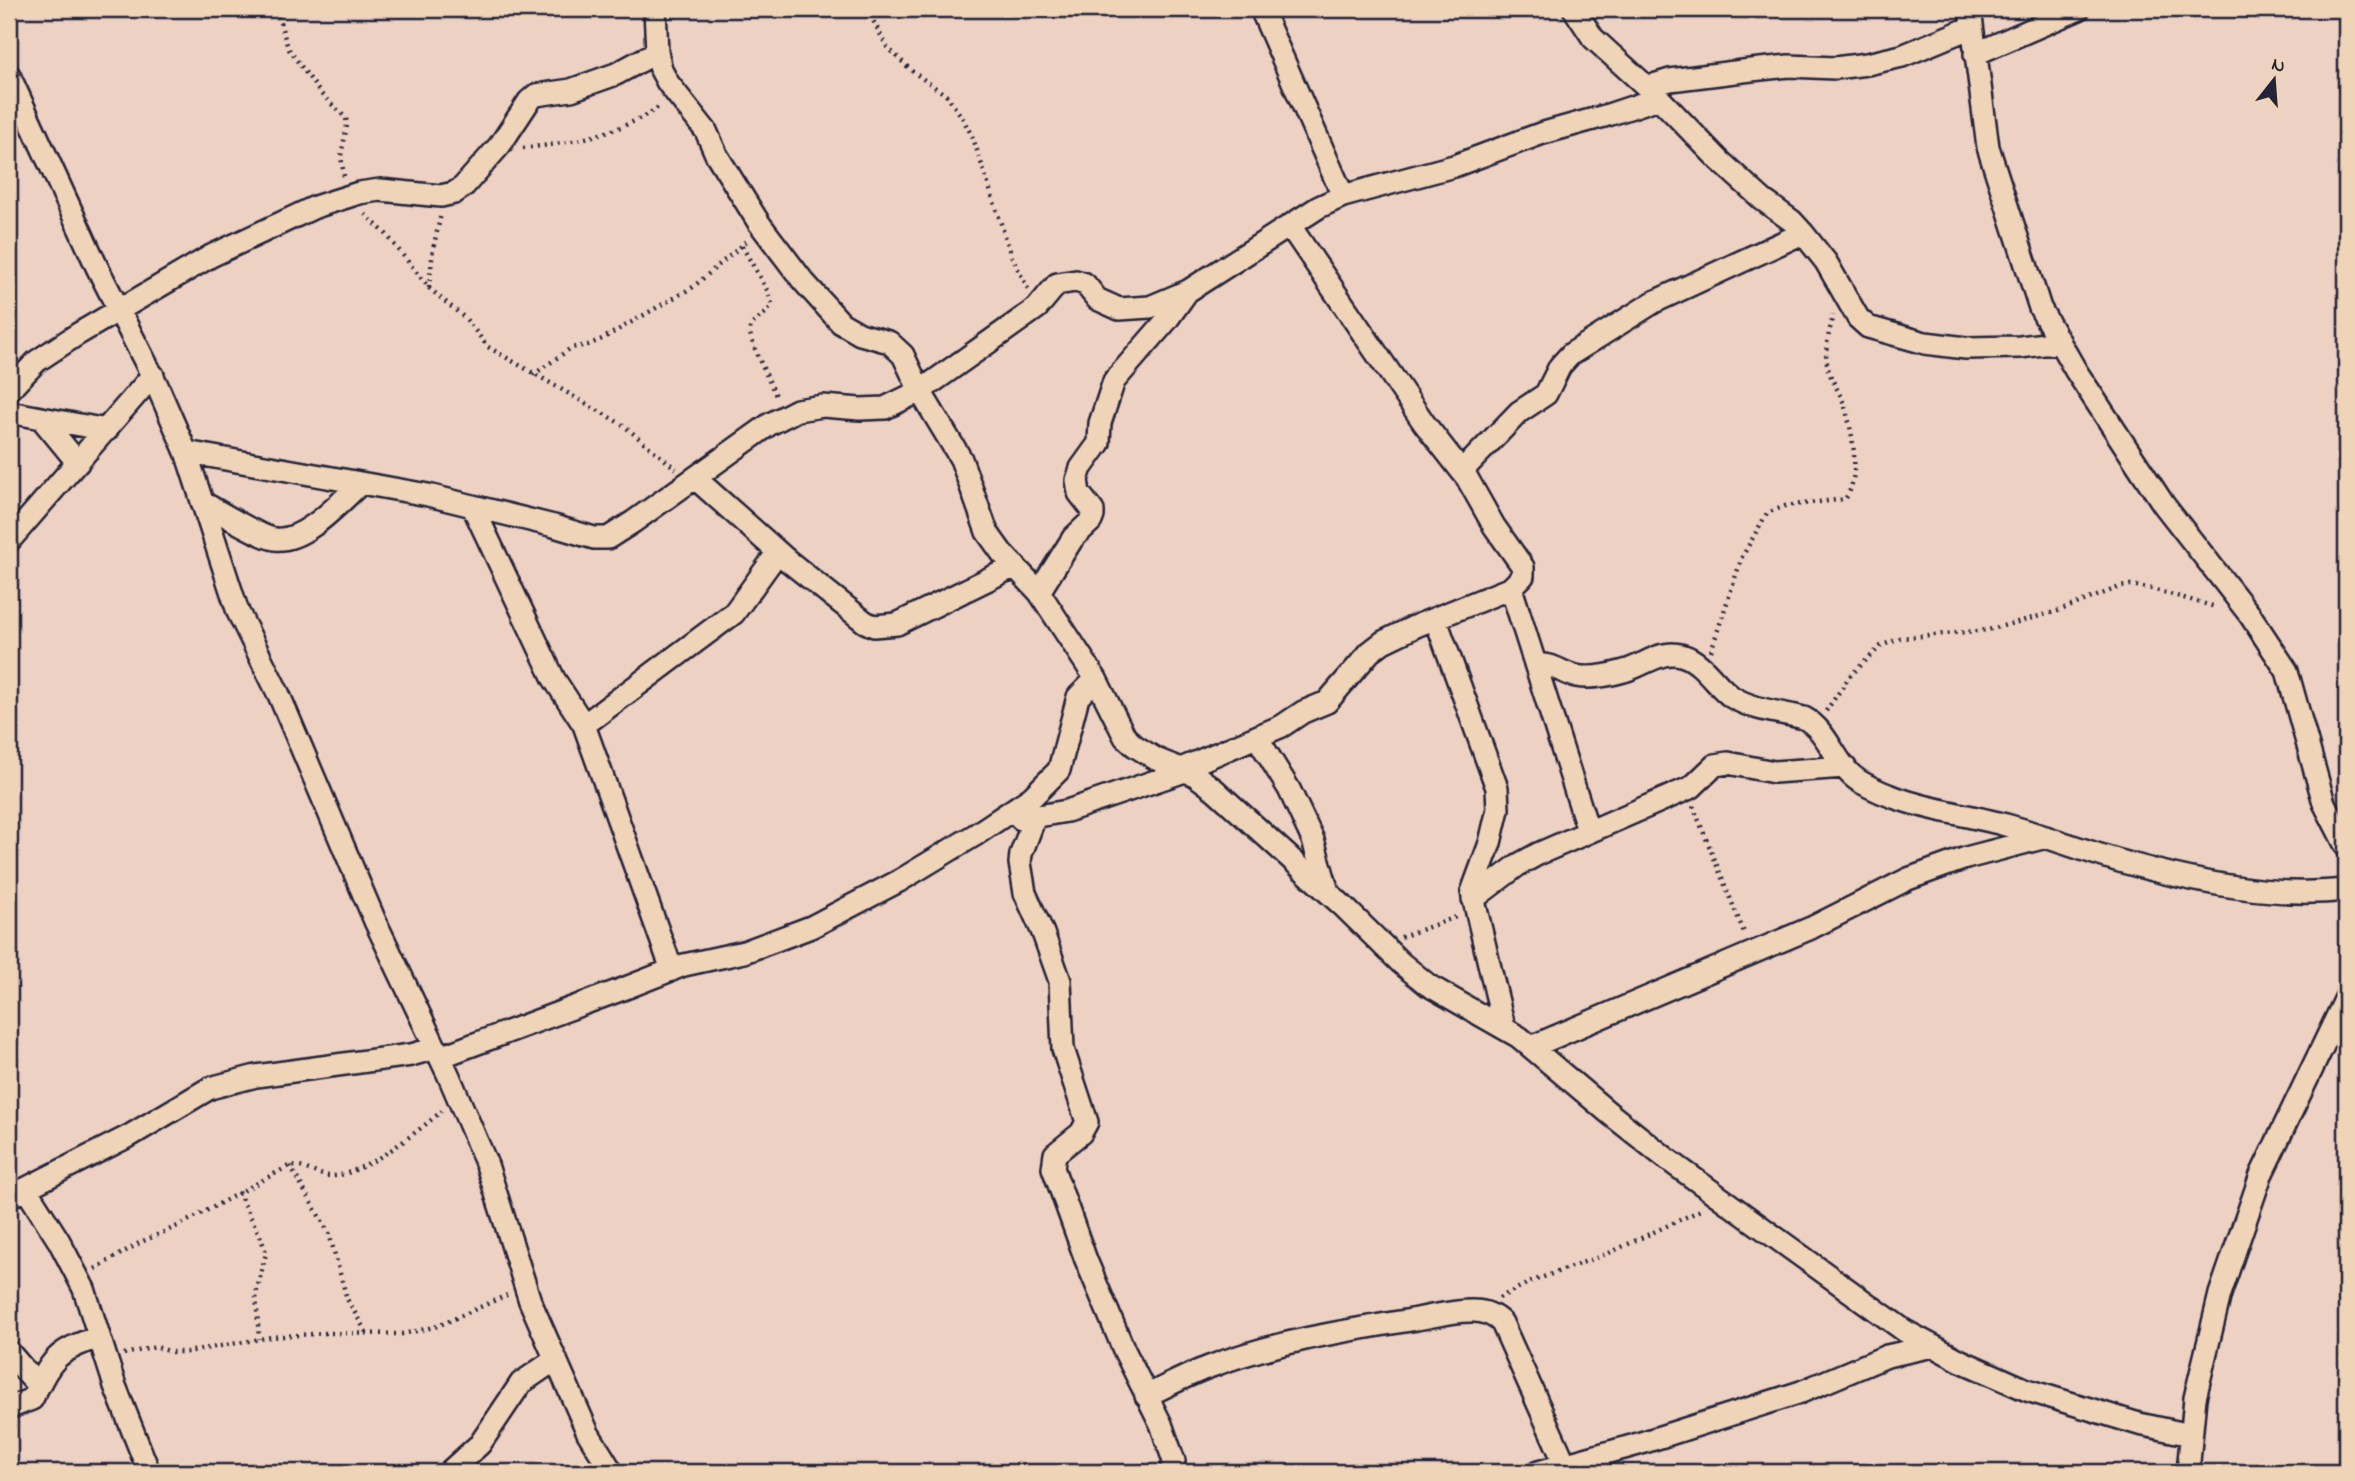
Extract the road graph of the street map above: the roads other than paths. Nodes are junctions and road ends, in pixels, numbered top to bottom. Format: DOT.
graph roads {
  1 [pos="656,9"];
  2 [pos="1261,9"];
  3 [pos="1574,9"];
  4 [pos="2079,9"];
  5 [pos="1971,18"];
  6 [pos="657,52"];
  7 [pos="1975,54"];
  8 [pos="9,75"];
  9 [pos="1653,92"];
  10 [pos="1343,196"];
  11 [pos="1290,226"];
  12 [pos="1803,233"];
  13 [pos="1188,291"];
  14 [pos="120,310"];
  15 [pos="2060,342"];
  16 [pos="153,375"];
  17 [pos="9,390"];
  18 [pos="920,391"];
  19 [pos="9,412"];
  20 [pos="41,418"];
  21 [pos="107,430"];
  22 [pos="186,452"];
  23 [pos="78,463"];
  24 [pos="1462,471"];
  25 [pos="692,480"];
  26 [pos="360,484"];
  27 [pos="202,502"];
  28 [pos="474,507"];
  29 [pos="9,541"];
  30 [pos="778,552"];
  31 [pos="1015,566"];
  32 [pos="1511,588"];
  33 [pos="1039,592"];
  34 [pos="1436,620"];
  35 [pos="1536,665"];
  36 [pos="1096,679"];
  37 [pos="584,725"];
  38 [pos="1257,737"];
  39 [pos="1845,767"];
  40 [pos="1183,770"];
  41 [pos="1035,817"];
  42 [pos="991,825"];
  43 [pos="1588,830"];
  44 [pos="2046,837"];
  45 [pos="2346,846"];
  46 [pos="2346,890"];
  47 [pos="1328,892"];
  48 [pos="1474,904"];
  49 [pos="672,970"];
  50 [pos="2346,998"];
  51 [pos="1503,1027"];
  52 [pos="1531,1047"];
  53 [pos="438,1053"];
  54 [pos="18,1193"];
  55 [pos="99,1337"];
  56 [pos="1933,1346"];
  57 [pos="9,1352"];
  58 [pos="556,1359"];
  59 [pos="38,1386"];
  60 [pos="1146,1396"];
  61 [pos="9,1408"];
  62 [pos="2191,1435"];
  63 [pos="1565,1464"];
  64 [pos="155,1471"];
  65 [pos="449,1472"];
  66 [pos="612,1472"];
  67 [pos="1171,1472"];
  68 [pos="1538,1472"];
  69 [pos="2188,1472"];
  1 -- 6 [label="street"];
  2 -- 10 [label="street"];
  3 -- 9 [label="street"];
  4 -- 7 [label="street"];
  5 -- 7 [label="street"];
  5 -- 9 [label="street"];
  6 -- 14 [label="street"];
  6 -- 18 [label="street"];
  7 -- 15 [label="street"];
  8 -- 14 [label="street"];
  9 -- 10 [label="street"];
  9 -- 12 [label="street"];
  10 -- 11 [label="street"];
  11 -- 13 [label="street"];
  11 -- 24 [label="street"];
  12 -- 15 [label="street"];
  12 -- 24 [label="street"];
  13 -- 18 [label="street"];
  13 -- 33 [label="street"];
  14 -- 16 [label="street"];
  14 -- 17 [label="street"];
  15 -- 45 [label="street"];
  16 -- 21 [label="street"];
  16 -- 22 [label="street"];
  18 -- 25 [label="street"];
  18 -- 31 [label="street"];
  19 -- 20 [label="street"];
  20 -- 21 [label="street"];
  20 -- 23 [label="street"];
  21 -- 23 [label="street"];
  22 -- 26 [label="street"];
  22 -- 27 [label="street"];
  23 -- 29 [label="street"];
  24 -- 32 [label="street"];
  25 -- 28 [label="street"];
  25 -- 30 [label="street"];
  26 -- 27 [label="street"];
  26 -- 28 [label="street"];
  27 -- 53 [label="street"];
  28 -- 37 [label="street"];
  30 -- 31 [label="street"];
  30 -- 37 [label="street"];
  31 -- 33 [label="street"];
  32 -- 34 [label="street"];
  32 -- 35 [label="street"];
  33 -- 36 [label="street"];
  34 -- 38 [label="street"];
  34 -- 48 [label="street"];
  35 -- 39 [label="street"];
  35 -- 43 [label="street"];
  36 -- 40 [label="street"];
  36 -- 42 [label="street"];
  37 -- 49 [label="street"];
  38 -- 40 [label="street"];
  38 -- 47 [label="street"];
  39 -- 43 [label="street"];
  39 -- 44 [label="street"];
  40 -- 41 [label="street"];
  40 -- 47 [label="street"];
  41 -- 42 [label="street"];
  41 -- 60 [label="street"];
  42 -- 49 [label="street"];
  43 -- 48 [label="street"];
  44 -- 46 [label="street"];
  44 -- 52 [label="street"];
  47 -- 51 [label="street"];
  48 -- 51 [label="street"];
  49 -- 53 [label="street"];
  50 -- 62 [label="street"];
  51 -- 52 [label="street"];
  52 -- 56 [label="street"];
  53 -- 54 [label="street"];
  53 -- 58 [label="street"];
  54 -- 55 [label="street"];
  55 -- 59 [label="street"];
  55 -- 64 [label="street"];
  56 -- 62 [label="street"];
  56 -- 63 [label="street"];
  57 -- 59 [label="street"];
  58 -- 65 [label="street"];
  58 -- 66 [label="street"];
  59 -- 61 [label="street"];
  60 -- 63 [label="street"];
  60 -- 67 [label="street"];
  62 -- 69 [label="street"];
  63 -- 68 [label="street"];
}
